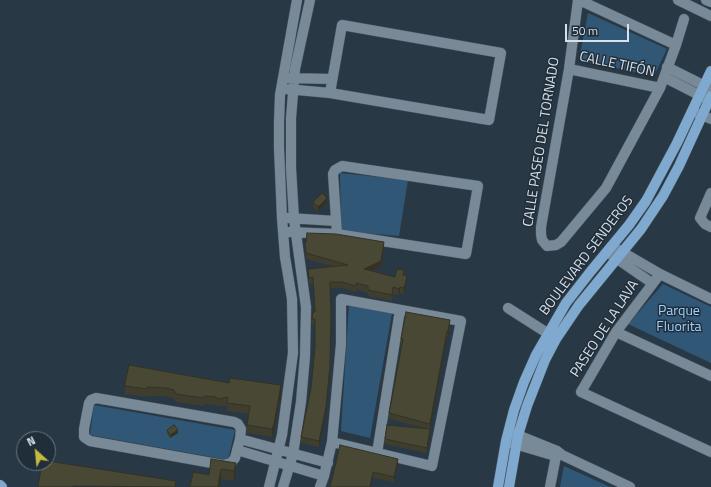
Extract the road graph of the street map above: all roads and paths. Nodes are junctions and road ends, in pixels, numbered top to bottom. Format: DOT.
graph roads {
  1 [pos="298,0"];
  2 [pos="310,0"];
  3 [pos="578,0"];
  4 [pos="678,0"];
  5 [pos="706,0"];
  6 [pos="711,2"];
  7 [pos="711,16"];
  8 [pos="684,19"];
  9 [pos="676,45"];
  10 [pos="668,67"];
  11 [pos="569,69"];
  12 [pos="711,72"];
  13 [pos="664,77"];
  14 [pos="282,78"];
  15 [pos="294,78"];
  16 [pos="332,79"];
  17 [pos="708,87"];
  18 [pos="660,88"];
  19 [pos="281,89"];
  20 [pos="293,90"];
  21 [pos="330,93"];
  22 [pos="704,107"];
  23 [pos="711,193"];
  24 [pos="282,218"];
  25 [pos="294,219"];
  26 [pos="336,221"];
  27 [pos="711,227"];
  28 [pos="283,232"];
  29 [pos="296,232"];
  30 [pos="337,234"];
  31 [pos="610,249"];
  32 [pos="620,256"];
  33 [pos="660,274"];
  34 [pos="652,283"];
  35 [pos="711,299"];
  36 [pos="508,308"];
  37 [pos="400,310"];
  38 [pos="616,332"];
  39 [pos="552,336"];
  40 [pos="711,376"];
  41 [pos="514,410"];
  42 [pos="524,414"];
  43 [pos="512,438"];
  44 [pos="240,439"];
  45 [pos="332,442"];
  46 [pos="237,450"];
  47 [pos="279,450"];
  48 [pos="711,452"];
  49 [pos="377,453"];
  50 [pos="293,454"];
  51 [pos="558,454"];
  52 [pos="276,461"];
  53 [pos="328,463"];
  54 [pos="290,466"];
  55 [pos="324,476"];
  56 [pos="269,487"];
  57 [pos="283,487"];
  58 [pos="320,487"];
  59 [pos="498,487"];
  60 [pos="509,487"];
  61 [pos="550,487"];
  62 [pos="630,487"];
  1 -- 14 [label="street"];
  2 -- 15 [label="street"];
  3 -- 9 [label="street, CALLE PASEO DEL TORNADO"];
  3 -- 11 [label="street, CALLE PASEO DEL TORNADO"];
  4 -- 7 [label="street"];
  5 -- 6 [label="street"];
  8 -- 9 [label="street"];
  9 -- 10 [label="street, CALLE PASEO DEL TORNADO"];
  10 -- 13 [label="street, CALLE PASEO DEL TORNADO"];
  10 -- 17 [label="street"];
  11 -- 18 [label="street, CALLE TIFÓN"];
  11 -- 18 [label="street, CALLE PASEO DEL TORNADO"];
  12 -- 17 [label="main road, BOULEVARD SENDEROS"];
  13 -- 18 [label="street, CALLE PASEO DEL TORNADO"];
  13 -- 22 [label="street"];
  14 -- 15 [label="street"];
  14 -- 19 [label="street"];
  15 -- 16 [label="street"];
  15 -- 20 [label="street"];
  16 -- 21 [label="street"];
  16 -- 21 [label="street"];
  17 -- 22 [label="main road, BOULEVARD SENDEROS"];
  19 -- 20 [label="street"];
  19 -- 24 [label="street"];
  20 -- 21 [label="street"];
  20 -- 25 [label="street"];
  22 -- 31 [label="main road, BOULEVARD SENDEROS"];
  22 -- 32 [label="main road, BOULEVARD SENDEROS"];
  23 -- 27 [label="street"];
  24 -- 25 [label="street"];
  24 -- 28 [label="street"];
  25 -- 26 [label="street"];
  25 -- 29 [label="street"];
  26 -- 30 [label="street"];
  26 -- 30 [label="street"];
  28 -- 29 [label="street"];
  28 -- 47 [label="street"];
  29 -- 30 [label="street"];
  29 -- 50 [label="street"];
  31 -- 32 [label="street, PASEO DE LA LAVA"];
  31 -- 39 [label="main road, BOULEVARD SENDEROS"];
  32 -- 33 [label="street, PASEO DE LA LAVA"];
  32 -- 34 [label="street, PASEO DE LA LAVA"];
  32 -- 39 [label="main road, BOULEVARD SENDEROS"];
  33 -- 34 [label="street, PASEO DE LA LAVA"];
  33 -- 35 [label="street, PASEO DE LA LAVA"];
  34 -- 38 [label="street, PASEO DE LA LAVA"];
  36 -- 39 [label="street"];
  37 -- 45 [label="street"];
  37 -- 49 [label="street"];
  37 -- 49 [label="street"];
  38 -- 40 [label="street"];
  38 -- 48 [label="street, PASEO DE LA LAVA"];
  39 -- 41 [label="main road, BOULEVARD SENDEROS"];
  39 -- 42 [label="main road, BOULEVARD SENDEROS"];
  41 -- 42 [label="main road"];
  41 -- 43 [label="main road, BOULEVARD SENDEROS"];
  42 -- 43 [label="main road, BOULEVARD SENDEROS"];
  43 -- 51 [label="street"];
  43 -- 59 [label="main road, BOULEVARD SENDEROS"];
  43 -- 60 [label="main road, BOULEVARD SENDEROS"];
  44 -- 46 [label="street"];
  44 -- 46 [label="street"];
  44 -- 47 [label="street"];
  45 -- 49 [label="street"];
  45 -- 53 [label="street"];
  46 -- 52 [label="street"];
  47 -- 50 [label="street"];
  47 -- 52 [label="street"];
  50 -- 53 [label="street"];
  50 -- 54 [label="street"];
  51 -- 61 [label="street"];
  51 -- 62 [label="street"];
  52 -- 54 [label="street"];
  52 -- 56 [label="street"];
  53 -- 55 [label="street"];
  54 -- 55 [label="street"];
  54 -- 57 [label="street"];
  55 -- 58 [label="street"];
}
